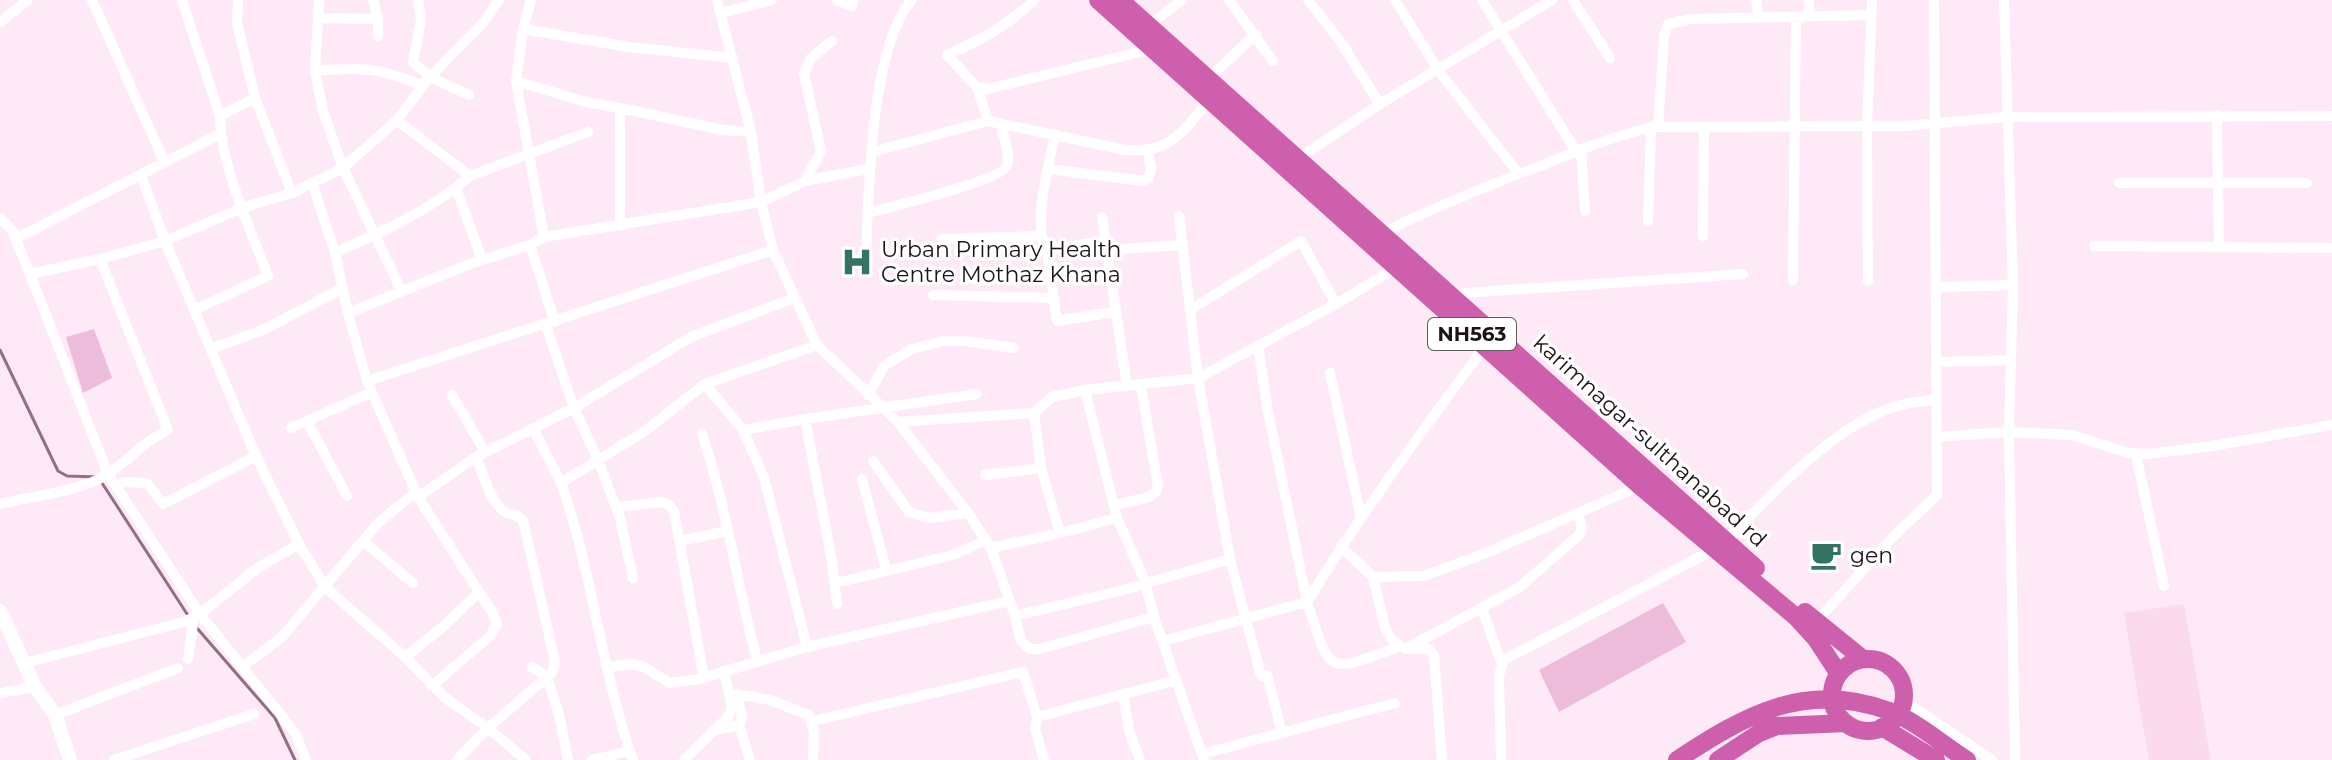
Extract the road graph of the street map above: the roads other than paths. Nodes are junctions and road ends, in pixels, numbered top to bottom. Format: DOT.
graph roads {
  1 [pos="28,0"];
  2 [pos="92,0"];
  3 [pos="182,0"];
  4 [pos="238,0"];
  5 [pos="319,0"];
  6 [pos="373,0"];
  7 [pos="418,0"];
  8 [pos="499,0"];
  9 [pos="531,0"];
  10 [pos="717,0"];
  11 [pos="772,0"];
  12 [pos="837,0"];
  13 [pos="854,0"];
  14 [pos="912,0"];
  15 [pos="1034,0"];
  16 [pos="1098,0"];
  17 [pos="1120,0"];
  18 [pos="1182,0"];
  19 [pos="1229,0"];
  20 [pos="1308,0"];
  21 [pos="1395,0"];
  22 [pos="1482,0"];
  23 [pos="1552,0"];
  24 [pos="1573,0"];
  25 [pos="1756,0"];
  26 [pos="1809,0"];
  27 [pos="1872,0"];
  28 [pos="1934,0"];
  29 [pos="2004,0"];
  30 [pos="721,13"];
  31 [pos="1872,15"];
  32 [pos="1809,16"];
  33 [pos="1759,17"];
  34 [pos="1796,17"];
  35 [pos="319,18"];
  36 [pos="378,19"];
  37 [pos="0,22"];
  38 [pos="523,29"];
  39 [pos="1142,30"];
  40 [pos="1502,31"];
  41 [pos="1256,34"];
  42 [pos="378,36"];
  43 [pos="832,41"];
  44 [pos="1152,49"];
  45 [pos="733,58"];
  46 [pos="1610,58"];
  47 [pos="1273,61"];
  48 [pos="1438,70"];
  49 [pos="315,71"];
  50 [pos="1207,80"];
  51 [pos="516,81"];
  52 [pos="426,82"];
  53 [pos="977,87"];
  54 [pos="469,95"];
  55 [pos="255,98"];
  56 [pos="1209,100"];
  57 [pos="1380,104"];
  58 [pos="620,108"];
  59 [pos="2217,115"];
  60 [pos="220,116"];
  61 [pos="2332,116"];
  62 [pos="2006,117"];
  63 [pos="397,120"];
  64 [pos="988,121"];
  65 [pos="1935,123"];
  66 [pos="1001,124"];
  67 [pos="1704,126"];
  68 [pos="1795,126"];
  69 [pos="1867,126"];
  70 [pos="1655,127"];
  71 [pos="588,132"];
  72 [pos="751,132"];
  73 [pos="220,134"];
  74 [pos="1055,134"];
  75 [pos="1579,150"];
  76 [pos="872,152"];
  77 [pos="1148,152"];
  78 [pos="530,156"];
  79 [pos="1296,160"];
  80 [pos="164,161"];
  81 [pos="343,168"];
  82 [pos="868,169"];
  83 [pos="1049,169"];
  84 [pos="1518,173"];
  85 [pos="141,175"];
  86 [pos="470,176"];
  87 [pos="805,181"];
  88 [pos="312,182"];
  89 [pos="2119,183"];
  90 [pos="2307,183"];
  91 [pos="2218,184"];
  92 [pos="456,188"];
  93 [pos="292,193"];
  94 [pos="761,202"];
  95 [pos="242,208"];
  96 [pos="1585,211"];
  97 [pos="868,213"];
  98 [pos="1179,216"];
  99 [pos="1102,217"];
  100 [pos="0,218"];
  101 [pos="1648,221"];
  102 [pos="620,226"];
  103 [pos="377,234"];
  104 [pos="1380,234"];
  105 [pos="1042,236"];
  106 [pos="1703,236"];
  107 [pos="544,237"];
  108 [pos="17,238"];
  109 [pos="942,239"];
  110 [pos="165,241"];
  111 [pos="530,245"];
  112 [pos="1105,245"];
  113 [pos="1183,245"];
  114 [pos="2094,246"];
  115 [pos="2219,248"];
  116 [pos="2332,248"];
  117 [pos="773,250"];
  118 [pos="1047,250"];
  119 [pos="335,253"];
  120 [pos="100,259"];
  121 [pos="482,260"];
  122 [pos="866,263"];
  123 [pos="1396,268"];
  124 [pos="30,274"];
  125 [pos="1743,274"];
  126 [pos="1793,280"];
  127 [pos="1868,281"];
  128 [pos="2013,285"];
  129 [pos="1936,287"];
  130 [pos="343,288"];
  131 [pos="401,290"];
  132 [pos="1451,294"];
  133 [pos="933,295"];
  134 [pos="794,298"];
  135 [pos="1053,298"];
  136 [pos="1336,304"];
  137 [pos="194,310"];
  138 [pos="1190,310"];
  139 [pos="1115,312"];
  140 [pos="348,313"];
  141 [pos="550,324"];
  142 [pos="817,345"];
  143 [pos="1258,345"];
  144 [pos="1485,346"];
  145 [pos="1014,348"];
  146 [pos="211,349"];
  147 [pos="2011,360"];
  148 [pos="1937,362"];
  149 [pos="1330,373"];
  150 [pos="1198,378"];
  151 [pos="367,381"];
  152 [pos="705,384"];
  153 [pos="1127,386"];
  154 [pos="1141,386"];
  155 [pos="1085,390"];
  156 [pos="372,392"];
  157 [pos="977,394"];
  158 [pos="452,395"];
  159 [pos="868,395"];
  160 [pos="1937,399"];
  161 [pos="574,408"];
  162 [pos="884,409"];
  163 [pos="1034,413"];
  164 [pos="805,419"];
  165 [pos="307,421"];
  166 [pos="898,422"];
  167 [pos="2332,425"];
  168 [pos="291,428"];
  169 [pos="534,430"];
  170 [pos="743,430"];
  171 [pos="2009,432"];
  172 [pos="702,434"];
  173 [pos="1937,437"];
  174 [pos="2136,454"];
  175 [pos="480,455"];
  176 [pos="256,456"];
  177 [pos="598,460"];
  178 [pos="873,461"];
  179 [pos="1041,468"];
  180 [pos="985,475"];
  181 [pos="102,477"];
  182 [pos="862,479"];
  183 [pos="123,482"];
  184 [pos="561,483"];
  185 [pos="1640,486"];
  186 [pos="417,494"];
  187 [pos="347,496"];
  188 [pos="0,504"];
  189 [pos="1114,505"];
  190 [pos="616,507"];
  191 [pos="968,513"];
  192 [pos="1578,513"];
  193 [pos="1117,518"];
  194 [pos="1361,518"];
  195 [pos="727,531"];
  196 [pos="1060,533"];
  197 [pos="363,541"];
  198 [pos="680,541"];
  199 [pos="299,544"];
  200 [pos="989,544"];
  201 [pos="1721,545"];
  202 [pos="1341,547"];
  203 [pos="1230,559"];
  204 [pos="886,569"];
  205 [pos="1373,577"];
  206 [pos="633,578"];
  207 [pos="1145,581"];
  208 [pos="413,583"];
  209 [pos="836,583"];
  210 [pos="2164,586"];
  211 [pos="325,587"];
  212 [pos="479,592"];
  213 [pos="1009,601"];
  214 [pos="1307,602"];
  215 [pos="837,604"];
  216 [pos="1482,609"];
  217 [pos="0,611"];
  218 [pos="1015,616"];
  219 [pos="192,617"];
  220 [pos="1154,617"];
  221 [pos="1245,617"];
  222 [pos="1816,622"];
  223 [pos="4,630"];
  224 [pos="1163,641"];
  225 [pos="807,647"];
  226 [pos="1402,648"];
  227 [pos="405,657"];
  228 [pos="188,659"];
  229 [pos="1863,659"];
  230 [pos="757,660"];
  231 [pos="25,663"];
  232 [pos="1502,664"];
  233 [pos="242,667"];
  234 [pos="532,667"];
  235 [pos="608,667"];
  236 [pos="178,668"];
  237 [pos="724,671"];
  238 [pos="547,677"];
  239 [pos="1837,677"];
  240 [pos="704,678"];
  241 [pos="1177,680"];
  242 [pos="432,686"];
  243 [pos="35,687"];
  244 [pos="0,693"];
  245 [pos="1123,694"];
  246 [pos="1903,700"];
  247 [pos="1395,703"];
  248 [pos="254,714"];
  249 [pos="55,715"];
  250 [pos="1037,717"];
  251 [pos="813,721"];
  252 [pos="1846,723"];
  253 [pos="739,725"];
  254 [pos="1882,727"];
  255 [pos="488,728"];
  256 [pos="715,730"];
  257 [pos="1282,733"];
  258 [pos="632,756"];
  259 [pos="1203,757"];
  260 [pos="685,759"];
  261 [pos="70,760"];
  262 [pos="114,760"];
  263 [pos="306,760"];
  264 [pos="457,760"];
  265 [pos="526,760"];
  266 [pos="568,760"];
  267 [pos="592,760"];
  268 [pos="750,760"];
  269 [pos="813,760"];
  270 [pos="1044,760"];
  271 [pos="1140,760"];
  272 [pos="1442,760"];
  273 [pos="1501,760"];
  274 [pos="1666,760"];
  275 [pos="1677,760"];
  276 [pos="1718,760"];
  277 [pos="1936,760"];
  278 [pos="1967,760"];
  279 [pos="1992,760"];
  280 [pos="2015,760"];
  1 -- 37 [label="street"];
  2 -- 80 [label="street"];
  3 -- 60 [label="street"];
  4 -- 55 [label="street"];
  5 -- 35 [label="street"];
  6 -- 36 [label="street"];
  7 -- 52 [label="street"];
  8 -- 52 [label="street"];
  9 -- 38 [label="street"];
  10 -- 30 [label="street"];
  11 -- 30 [label="street"];
  12 -- 13 [label="street"];
  14 -- 76 [label="street"];
  15 -- 53 [label="street"];
  16 -- 39 [label="highway, NH563"];
  17 -- 39 [label="highway, karimnagar-sulthanabad rd / NH563"];
  18 -- 39 [label="street"];
  19 -- 41 [label="street"];
  20 -- 57 [label="street"];
  21 -- 48 [label="street"];
  22 -- 40 [label="street"];
  23 -- 40 [label="street"];
  24 -- 46 [label="street"];
  25 -- 33 [label="street"];
  26 -- 32 [label="street"];
  27 -- 31 [label="street"];
  28 -- 65 [label="street"];
  29 -- 62 [label="street"];
  30 -- 45 [label="street"];
  31 -- 32 [label="street"];
  31 -- 69 [label="street"];
  32 -- 34 [label="street"];
  33 -- 34 [label="street"];
  33 -- 70 [label="street"];
  34 -- 68 [label="street"];
  35 -- 36 [label="street"];
  35 -- 49 [label="street"];
  36 -- 42 [label="street"];
  38 -- 45 [label="street"];
  38 -- 51 [label="street"];
  39 -- 44 [label="highway, NH563"];
  39 -- 50 [label="highway, karimnagar-sulthanabad rd / NH563"];
  40 -- 48 [label="street"];
  40 -- 75 [label="street"];
  41 -- 47 [label="street"];
  41 -- 50 [label="street"];
  43 -- 87 [label="street"];
  44 -- 53 [label="street"];
  44 -- 56 [label="highway, NH563"];
  45 -- 72 [label="street"];
  48 -- 57 [label="street"];
  48 -- 84 [label="street"];
  49 -- 52 [label="street"];
  49 -- 81 [label="street"];
  50 -- 79 [label="highway, karimnagar-sulthanabad rd / NH563"];
  51 -- 58 [label="street"];
  51 -- 78 [label="street"];
  52 -- 54 [label="street"];
  52 -- 63 [label="street"];
  53 -- 64 [label="street"];
  55 -- 60 [label="street"];
  55 -- 93 [label="street"];
  56 -- 77 [label="street"];
  56 -- 123 [label="highway, NH563"];
  57 -- 79 [label="street"];
  58 -- 72 [label="street"];
  58 -- 102 [label="street"];
  59 -- 61 [label="street"];
  59 -- 62 [label="street"];
  59 -- 91 [label="street"];
  60 -- 73 [label="street"];
  62 -- 65 [label="street"];
  62 -- 128 [label="street"];
  63 -- 81 [label="street"];
  63 -- 86 [label="street"];
  64 -- 66 [label="street"];
  64 -- 76 [label="street"];
  65 -- 69 [label="street"];
  65 -- 129 [label="street"];
  66 -- 74 [label="street"];
  66 -- 97 [label="street"];
  67 -- 68 [label="street"];
  67 -- 70 [label="street"];
  67 -- 106 [label="street"];
  68 -- 69 [label="street"];
  68 -- 126 [label="street"];
  69 -- 127 [label="street"];
  70 -- 75 [label="street"];
  70 -- 101 [label="street"];
  71 -- 78 [label="street"];
  72 -- 94 [label="street"];
  73 -- 80 [label="street"];
  73 -- 95 [label="street"];
  74 -- 77 [label="street"];
  74 -- 83 [label="street"];
  75 -- 84 [label="street"];
  75 -- 96 [label="street"];
  76 -- 82 [label="street"];
  77 -- 83 [label="street"];
  78 -- 86 [label="street"];
  78 -- 107 [label="street"];
  79 -- 104 [label="highway, karimnagar-sulthanabad rd / NH563"];
  80 -- 85 [label="street"];
  81 -- 88 [label="street"];
  81 -- 103 [label="street"];
  82 -- 87 [label="street"];
  82 -- 97 [label="street"];
  83 -- 105 [label="street"];
  84 -- 104 [label="street"];
  85 -- 108 [label="street"];
  85 -- 110 [label="street"];
  86 -- 92 [label="street"];
  87 -- 94 [label="street"];
  88 -- 93 [label="street"];
  88 -- 119 [label="street"];
  89 -- 91 [label="street"];
  90 -- 91 [label="street"];
  91 -- 115 [label="street"];
  92 -- 103 [label="street"];
  92 -- 121 [label="street"];
  93 -- 95 [label="street"];
  94 -- 102 [label="street"];
  94 -- 117 [label="street"];
  95 -- 110 [label="street"];
  95 -- 137 [label="street"];
  97 -- 122 [label="street"];
  98 -- 113 [label="street"];
  99 -- 112 [label="street"];
  100 -- 108 [label="street"];
  102 -- 107 [label="street"];
  103 -- 119 [label="street"];
  103 -- 131 [label="street"];
  104 -- 132 [label="highway, karimnagar-sulthanabad rd / NH563"];
  105 -- 109 [label="street"];
  105 -- 118 [label="street"];
  107 -- 111 [label="street"];
  108 -- 124 [label="street"];
  110 -- 120 [label="street"];
  110 -- 137 [label="street"];
  111 -- 121 [label="street"];
  111 -- 141 [label="street"];
  112 -- 113 [label="street"];
  112 -- 118 [label="street"];
  112 -- 139 [label="street"];
  113 -- 138 [label="street"];
  114 -- 115 [label="street"];
  115 -- 116 [label="street"];
  117 -- 134 [label="street"];
  117 -- 141 [label="street"];
  118 -- 135 [label="street"];
  119 -- 130 [label="street"];
  120 -- 124 [label="street"];
  120 -- 181 [label="street"];
  121 -- 131 [label="street"];
  123 -- 136 [label="street"];
  123 -- 144 [label="highway, NH563"];
  124 -- 181 [label="street"];
  125 -- 132 [label="street"];
  128 -- 129 [label="street"];
  128 -- 147 [label="street"];
  129 -- 148 [label="street"];
  130 -- 140 [label="street"];
  130 -- 146 [label="street"];
  131 -- 140 [label="street"];
  132 -- 201 [label="highway, karimnagar-sulthanabad rd / NH563"];
  133 -- 135 [label="street"];
  134 -- 142 [label="street"];
  134 -- 161 [label="street"];
  135 -- 139 [label="street"];
  136 -- 138 [label="street"];
  136 -- 143 [label="street"];
  137 -- 146 [label="street"];
  138 -- 150 [label="street"];
  139 -- 153 [label="street"];
  140 -- 151 [label="street"];
  141 -- 151 [label="street"];
  141 -- 161 [label="street"];
  142 -- 152 [label="street"];
  142 -- 159 [label="street"];
  143 -- 150 [label="street"];
  143 -- 214 [label="street"];
  144 -- 185 [label="highway, NH563"];
  144 -- 194 [label="street"];
  145 -- 159 [label="street"];
  146 -- 176 [label="street"];
  147 -- 148 [label="street"];
  147 -- 171 [label="street"];
  148 -- 160 [label="street"];
  149 -- 194 [label="street"];
  150 -- 154 [label="street"];
  150 -- 203 [label="street"];
  151 -- 156 [label="street"];
  152 -- 170 [label="street"];
  152 -- 177 [label="street"];
  153 -- 154 [label="street"];
  153 -- 155 [label="street"];
  154 -- 189 [label="street"];
  155 -- 163 [label="street"];
  155 -- 189 [label="street"];
  156 -- 165 [label="street"];
  156 -- 186 [label="street"];
  157 -- 162 [label="street"];
  158 -- 175 [label="street"];
  159 -- 162 [label="street"];
  160 -- 173 [label="street"];
  160 -- 201 [label="street"];
  161 -- 169 [label="street"];
  161 -- 177 [label="street"];
  162 -- 164 [label="street"];
  162 -- 166 [label="street"];
  163 -- 166 [label="street"];
  163 -- 179 [label="street"];
  164 -- 170 [label="street"];
  164 -- 209 [label="street"];
  165 -- 168 [label="street"];
  165 -- 187 [label="street"];
  166 -- 191 [label="street"];
  167 -- 174 [label="street"];
  169 -- 175 [label="street"];
  169 -- 184 [label="street"];
  170 -- 225 [label="street"];
  171 -- 173 [label="street"];
  171 -- 174 [label="street"];
  171 -- 280 [label="street"];
  172 -- 195 [label="street"];
  173 -- 222 [label="street"];
  174 -- 210 [label="street"];
  175 -- 186 [label="street"];
  175 -- 238 [label="street"];
  176 -- 183 [label="street"];
  176 -- 199 [label="street"];
  177 -- 184 [label="street"];
  177 -- 190 [label="street"];
  178 -- 191 [label="street"];
  179 -- 180 [label="street"];
  179 -- 196 [label="street"];
  181 -- 188 [label="street"];
  181 -- 219 [label="street"];
  182 -- 204 [label="street"];
  184 -- 235 [label="street"];
  185 -- 192 [label="street"];
  185 -- 201 [label="highway, NH563"];
  186 -- 197 [label="street"];
  186 -- 212 [label="street"];
  189 -- 193 [label="street"];
  190 -- 198 [label="street"];
  190 -- 206 [label="street"];
  191 -- 200 [label="street"];
  192 -- 205 [label="street"];
  192 -- 216 [label="street"];
  193 -- 196 [label="street"];
  193 -- 207 [label="street"];
  194 -- 202 [label="street"];
  195 -- 198 [label="street"];
  195 -- 230 [label="street"];
  196 -- 200 [label="street"];
  197 -- 208 [label="street"];
  197 -- 211 [label="street"];
  198 -- 240 [label="street"];
  199 -- 211 [label="street"];
  199 -- 219 [label="street"];
  200 -- 204 [label="street"];
  200 -- 213 [label="street"];
  201 -- 222 [label="highway, karimnagar-sulthanabad rd / NH563"];
  201 -- 232 [label="street"];
  201 -- 239 [label="highway, NH563"];
  202 -- 205 [label="street"];
  202 -- 214 [label="street"];
  203 -- 207 [label="street"];
  203 -- 221 [label="street"];
  204 -- 209 [label="street"];
  205 -- 226 [label="street"];
  207 -- 218 [label="street"];
  207 -- 220 [label="street"];
  209 -- 215 [label="street"];
  211 -- 227 [label="street"];
  211 -- 233 [label="street"];
  212 -- 227 [label="street"];
  212 -- 242 [label="street"];
  213 -- 218 [label="street"];
  213 -- 225 [label="street"];
  214 -- 221 [label="street"];
  214 -- 226 [label="street"];
  216 -- 226 [label="street"];
  216 -- 232 [label="street"];
  217 -- 223 [label="street"];
  218 -- 220 [label="street"];
  219 -- 228 [label="street"];
  219 -- 231 [label="street"];
  219 -- 233 [label="street"];
  220 -- 224 [label="street"];
  221 -- 224 [label="street"];
  221 -- 257 [label="street"];
  222 -- 229 [label="highway, karimnagar-sulthanabad rd / NH563"];
  223 -- 231 [label="street"];
  224 -- 241 [label="street"];
  225 -- 230 [label="street"];
  226 -- 272 [label="street"];
  227 -- 242 [label="street"];
  229 -- 239 [label="highway"];
  229 -- 246 [label="highway, NH563"];
  230 -- 237 [label="street"];
  231 -- 243 [label="street"];
  232 -- 273 [label="street"];
  233 -- 263 [label="street"];
  234 -- 238 [label="street"];
  235 -- 240 [label="street"];
  235 -- 258 [label="street"];
  236 -- 249 [label="street"];
  237 -- 240 [label="street"];
  237 -- 256 [label="street"];
  238 -- 255 [label="street"];
  238 -- 266 [label="street"];
  239 -- 252 [label="highway, NH563"];
  239 -- 274 [label="highway"];
  241 -- 245 [label="street"];
  241 -- 259 [label="street"];
  242 -- 255 [label="street"];
  243 -- 244 [label="street"];
  243 -- 249 [label="street"];
  245 -- 250 [label="street"];
  245 -- 271 [label="street"];
  246 -- 254 [label="highway"];
  246 -- 279 [label="street"];
  247 -- 257 [label="street"];
  248 -- 262 [label="street"];
  249 -- 261 [label="street"];
  250 -- 251 [label="street"];
  250 -- 270 [label="street"];
  251 -- 253 [label="street"];
  251 -- 269 [label="street"];
  252 -- 254 [label="highway"];
  252 -- 276 [label="highway"];
  253 -- 256 [label="street"];
  253 -- 268 [label="street"];
  254 -- 277 [label="highway"];
  255 -- 264 [label="street"];
  255 -- 265 [label="street"];
  256 -- 260 [label="street"];
  257 -- 259 [label="street"];
  258 -- 267 [label="street"];
  275 -- 278 [label="highway"];
}
